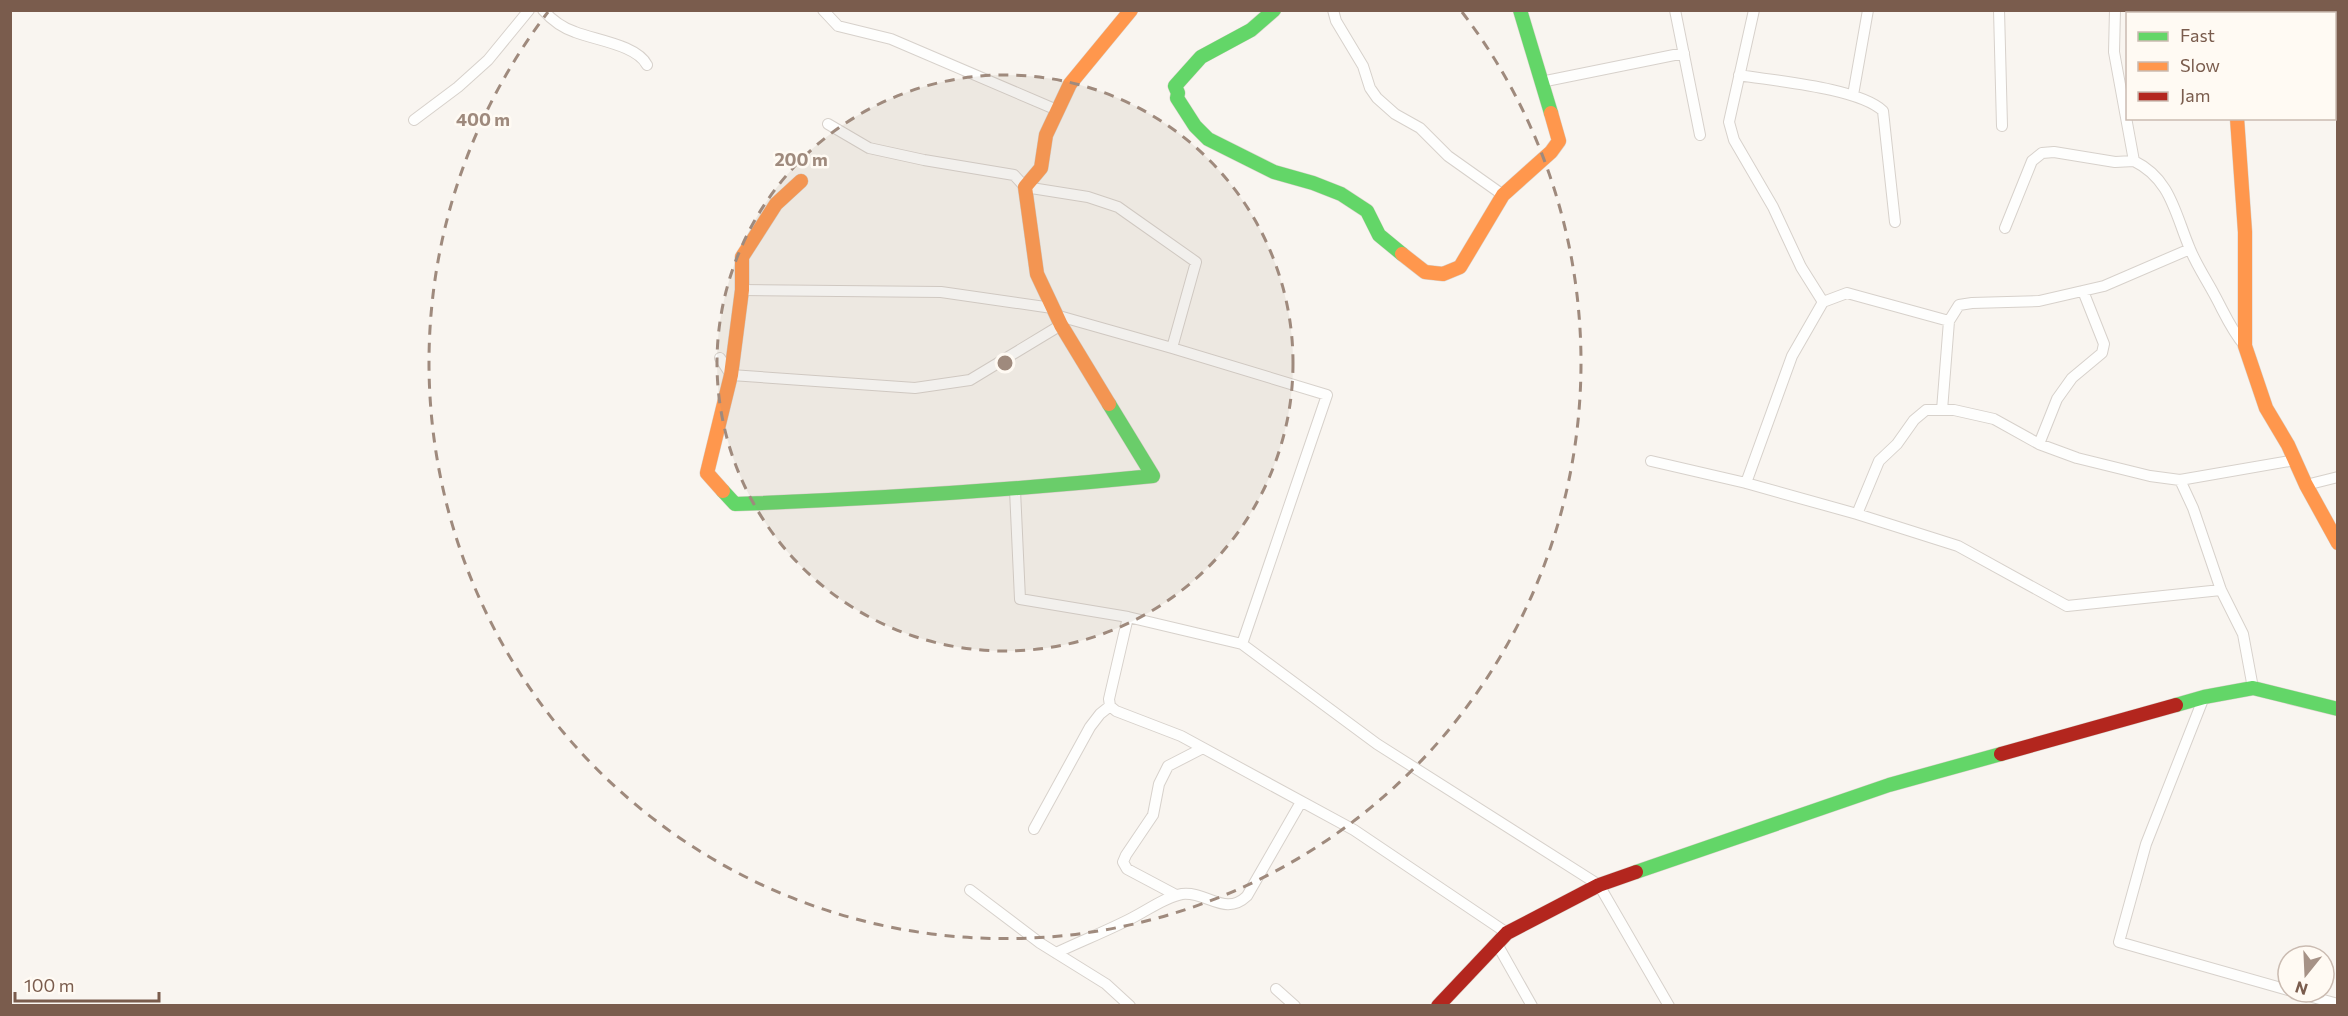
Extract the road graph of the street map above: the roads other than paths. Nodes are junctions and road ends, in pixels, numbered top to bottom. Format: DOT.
graph roads {
  1 [pos="529,10"];
  2 [pos="543,10"];
  3 [pos="823,10"];
  4 [pos="1131,10"];
  5 [pos="1274,10"];
  6 [pos="1333,10"];
  7 [pos="1520,10"];
  8 [pos="1675,10"];
  9 [pos="1754,10"];
  10 [pos="1868,10"];
  11 [pos="1999,10"];
  12 [pos="2115,10"];
  13 [pos="1684,53"];
  14 [pos="647,65"];
  15 [pos="1739,75"];
  16 [pos="1541,82"];
  17 [pos="1853,95"];
  18 [pos="1057,110"];
  19 [pos="2126,117"];
  20 [pos="414,120"];
  21 [pos="2126,120"];
  22 [pos="2237,120"];
  23 [pos="828,124"];
  24 [pos="2002,126"];
  25 [pos="1700,135"];
  26 [pos="2134,161"];
  27 [pos="801,181"];
  28 [pos="1026,187"];
  29 [pos="1503,195"];
  30 [pos="1895,222"];
  31 [pos="2005,228"];
  32 [pos="2190,249"];
  33 [pos="742,290"];
  34 [pos="2083,291"];
  35 [pos="1823,302"];
  36 [pos="1057,316"];
  37 [pos="1949,321"];
  38 [pos="2245,346"];
  39 [pos="1172,348"];
  40 [pos="720,358"];
  41 [pos="730,375"];
  42 [pos="1942,410"];
  43 [pos="2039,444"];
  44 [pos="2295,460"];
  45 [pos="1651,461"];
  46 [pos="2337,477"];
  47 [pos="2180,480"];
  48 [pos="1746,483"];
  49 [pos="2306,484"];
  50 [pos="1015,490"];
  51 [pos="1857,514"];
  52 [pos="2337,543"];
  53 [pos="2221,590"];
  54 [pos="1128,617"];
  55 [pos="1242,644"];
  56 [pos="2253,688"];
  57 [pos="2204,697"];
  58 [pos="1110,706"];
  59 [pos="2337,709"];
  60 [pos="1203,748"];
  61 [pos="1301,802"];
  62 [pos="1034,830"];
  63 [pos="1599,885"];
  64 [pos="970,890"];
  65 [pos="1176,895"];
  66 [pos="1507,933"];
  67 [pos="1497,944"];
  68 [pos="1056,953"];
  69 [pos="2276,987"];
  70 [pos="1276,989"];
  71 [pos="1130,1005"];
  72 [pos="1295,1005"];
  73 [pos="1438,1005"];
  74 [pos="1532,1005"];
  75 [pos="1669,1005"];
  1 -- 20 [label="street"];
  2 -- 14 [label="street"];
  3 -- 18 [label="street"];
  4 -- 18 [label="street"];
  5 -- 29 [label="street"];
  6 -- 29 [label="street"];
  7 -- 16 [label="street"];
  8 -- 13 [label="street"];
  9 -- 15 [label="street"];
  10 -- 17 [label="street"];
  11 -- 24 [label="street"];
  12 -- 19 [label="street"];
  13 -- 16 [label="street"];
  13 -- 25 [label="street"];
  15 -- 17 [label="street"];
  15 -- 35 [label="street"];
  16 -- 29 [label="street"];
  17 -- 30 [label="street"];
  18 -- 28 [label="street"];
  21 -- 26 [label="street"];
  22 -- 38 [label="street"];
  23 -- 28 [label="street"];
  26 -- 31 [label="street"];
  26 -- 32 [label="street"];
  27 -- 33 [label="street"];
  28 -- 36 [label="street"];
  28 -- 39 [label="street"];
  32 -- 34 [label="street"];
  32 -- 38 [label="street"];
  33 -- 36 [label="street"];
  33 -- 41 [label="street"];
  34 -- 37 [label="street"];
  34 -- 43 [label="street"];
  35 -- 37 [label="street"];
  35 -- 48 [label="street"];
  36 -- 39 [label="street"];
  36 -- 41 [label="street"];
  36 -- 50 [label="street"];
  37 -- 42 [label="street"];
  38 -- 44 [label="street"];
  39 -- 55 [label="street"];
  40 -- 41 [label="street"];
  41 -- 50 [label="street"];
  42 -- 43 [label="street"];
  42 -- 51 [label="street"];
  43 -- 47 [label="street"];
  44 -- 47 [label="street"];
  44 -- 49 [label="street"];
  45 -- 48 [label="street"];
  46 -- 49 [label="street"];
  47 -- 53 [label="street"];
  48 -- 51 [label="street"];
  49 -- 52 [label="street"];
  50 -- 54 [label="street"];
  51 -- 53 [label="street"];
  53 -- 56 [label="street"];
  54 -- 55 [label="street"];
  54 -- 58 [label="street"];
  55 -- 63 [label="street"];
  56 -- 57 [label="street"];
  56 -- 59 [label="street"];
  57 -- 63 [label="street"];
  57 -- 69 [label="street"];
  58 -- 60 [label="street"];
  58 -- 62 [label="street"];
  60 -- 61 [label="street"];
  60 -- 65 [label="street"];
  61 -- 65 [label="street"];
  61 -- 66 [label="street"];
  63 -- 66 [label="street"];
  63 -- 75 [label="street"];
  64 -- 68 [label="street"];
  65 -- 68 [label="street"];
  66 -- 67 [label="street"];
  67 -- 73 [label="street"];
  67 -- 74 [label="street"];
  68 -- 71 [label="street"];
  70 -- 72 [label="street"];
}
